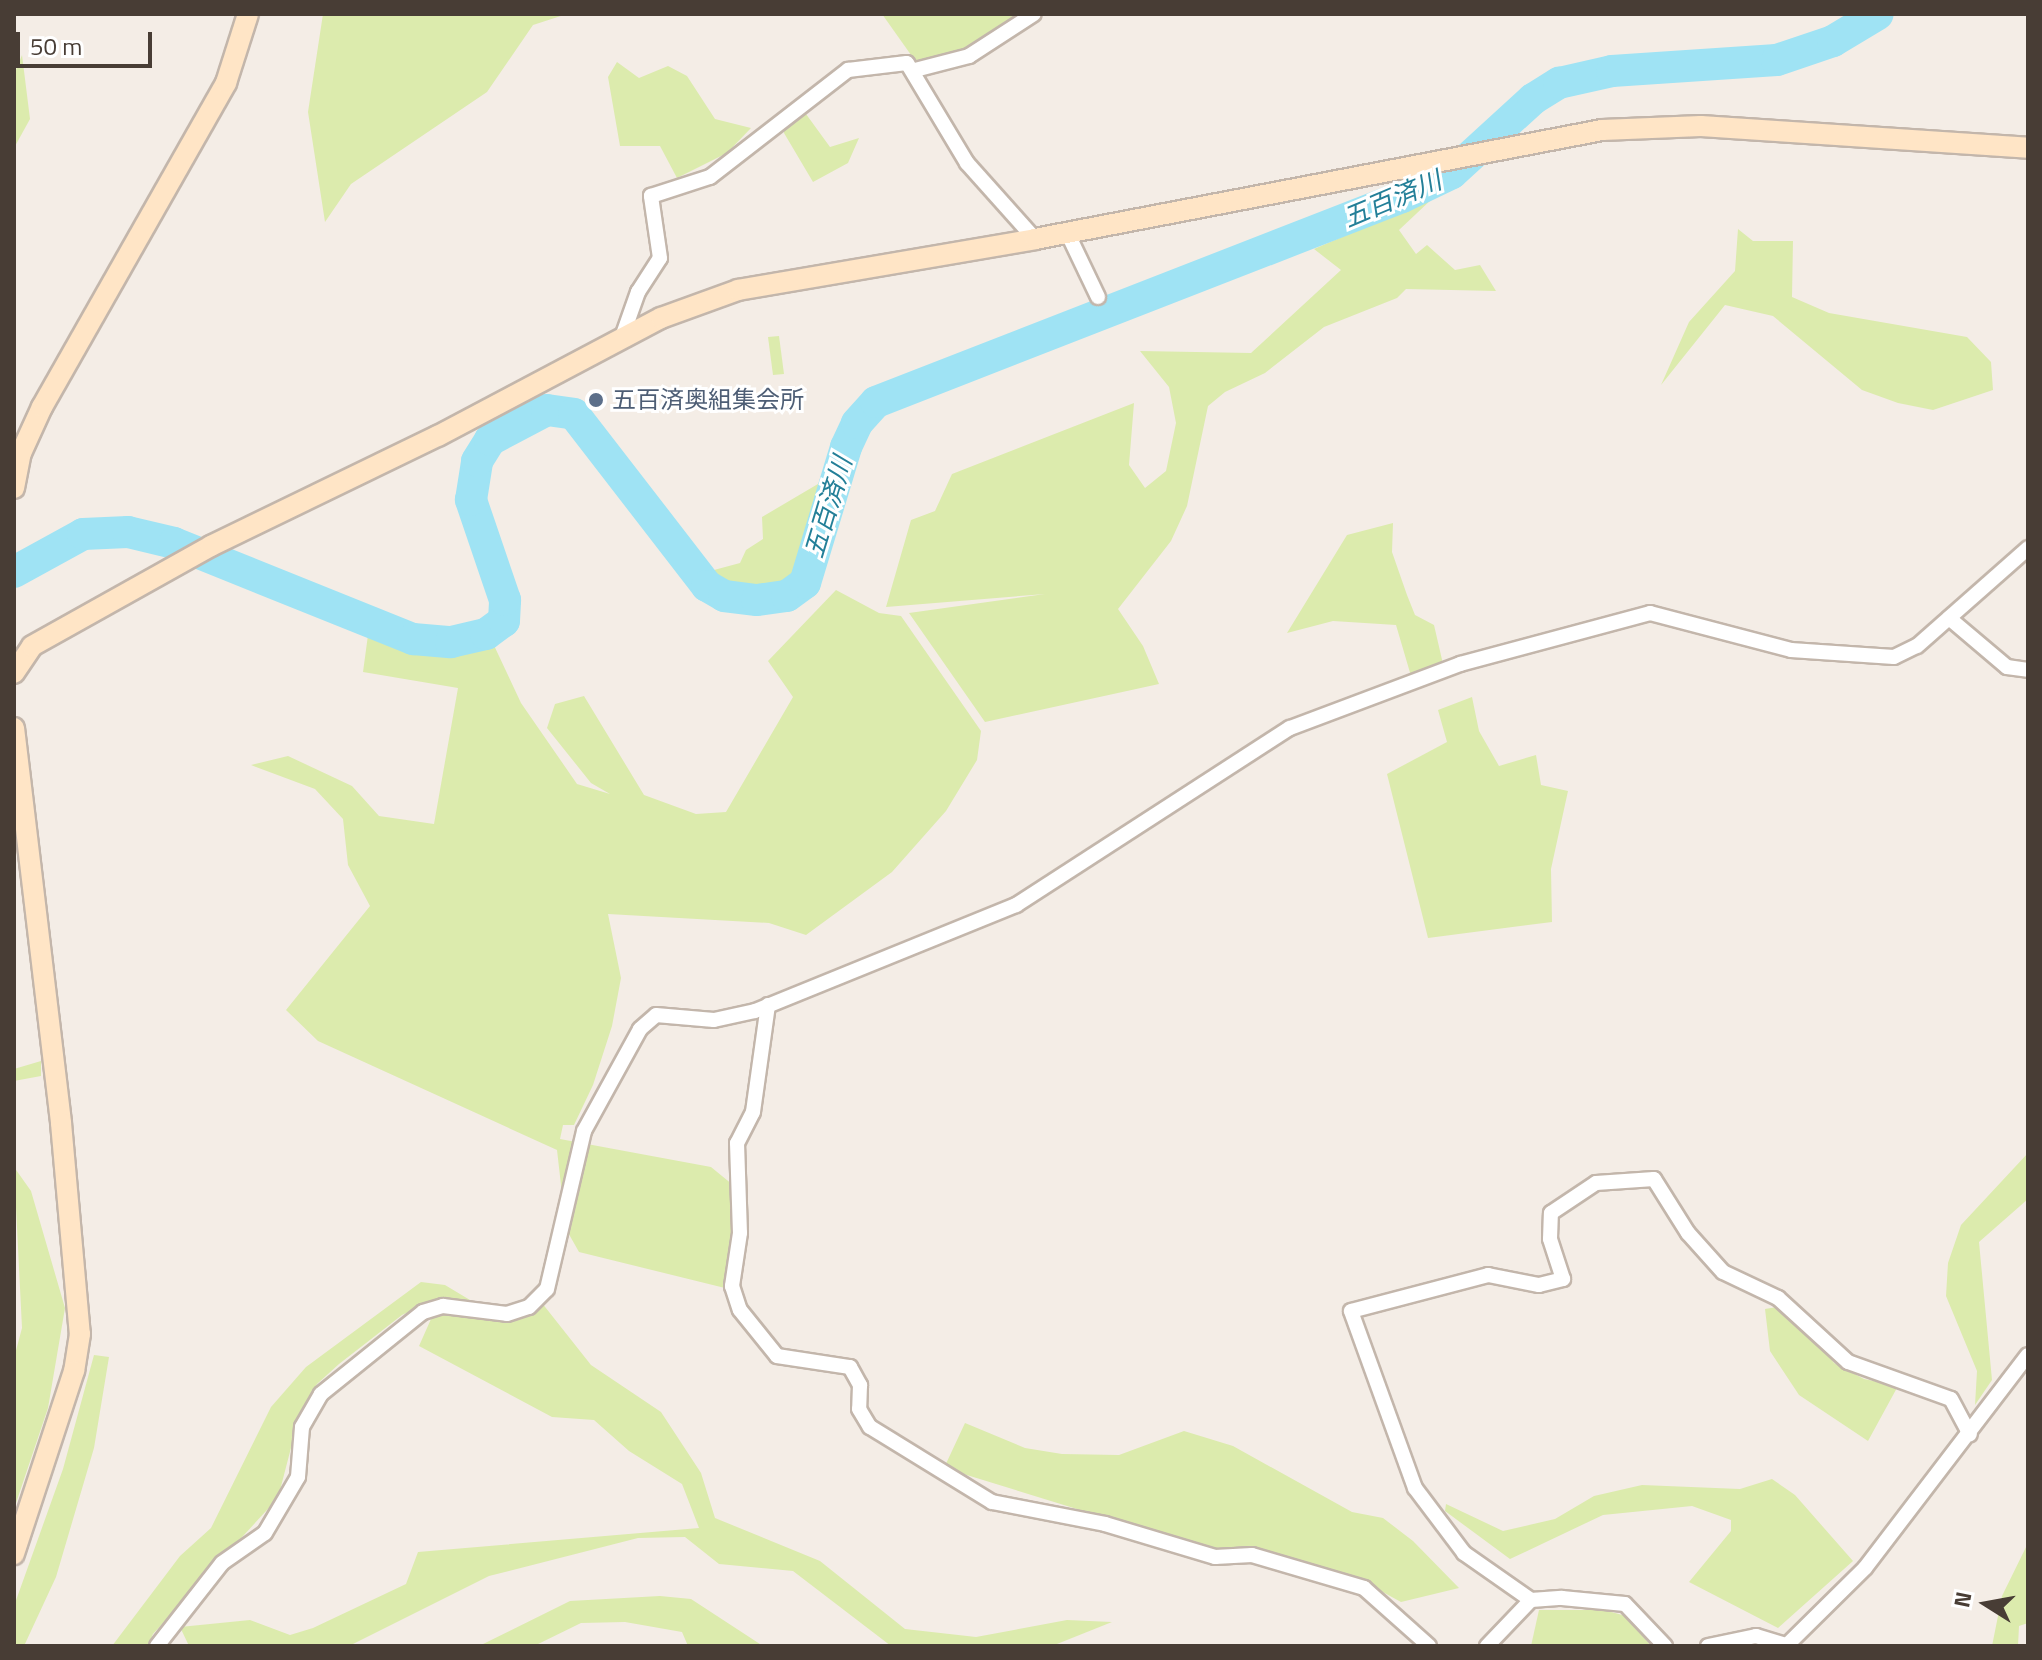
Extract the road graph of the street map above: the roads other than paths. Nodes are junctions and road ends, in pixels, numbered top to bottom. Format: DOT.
graph roads {
  1 [pos="248,14"];
  2 [pos="1034,14"];
  3 [pos="915,70"];
  4 [pos="2028,148"];
  5 [pos="1067,232"];
  6 [pos="1035,239"];
  7 [pos="1098,297"];
  8 [pos="621,340"];
  9 [pos="14,488"];
  10 [pos="2028,548"];
  11 [pos="1949,618"];
  12 [pos="2028,670"];
  13 [pos="14,673"];
  14 [pos="14,728"];
  15 [pos="768,1005"];
  16 [pos="2028,1355"];
  17 [pos="1970,1434"];
  18 [pos="14,1554"];
  19 [pos="1531,1600"];
  20 [pos="157,1646"];
  21 [pos="1429,1646"];
  22 [pos="1487,1646"];
  23 [pos="1665,1646"];
  24 [pos="1708,1646"];
  25 [pos="1786,1646"];
  1 -- 9 [label="street"];
  2 -- 3 [label="street"];
  3 -- 6 [label="street"];
  3 -- 8 [label="street"];
  4 -- 5 [label="street"];
  5 -- 6 [label="street"];
  5 -- 7 [label="street"];
  6 -- 8 [label="street"];
  8 -- 13 [label="street"];
  10 -- 11 [label="street"];
  11 -- 12 [label="street"];
  11 -- 15 [label="street"];
  14 -- 18 [label="street"];
  15 -- 20 [label="street"];
  15 -- 21 [label="street"];
  16 -- 17 [label="street"];
  17 -- 19 [label="street"];
  17 -- 25 [label="street"];
  19 -- 22 [label="street"];
  19 -- 23 [label="street"];
  24 -- 25 [label="street"];
}
